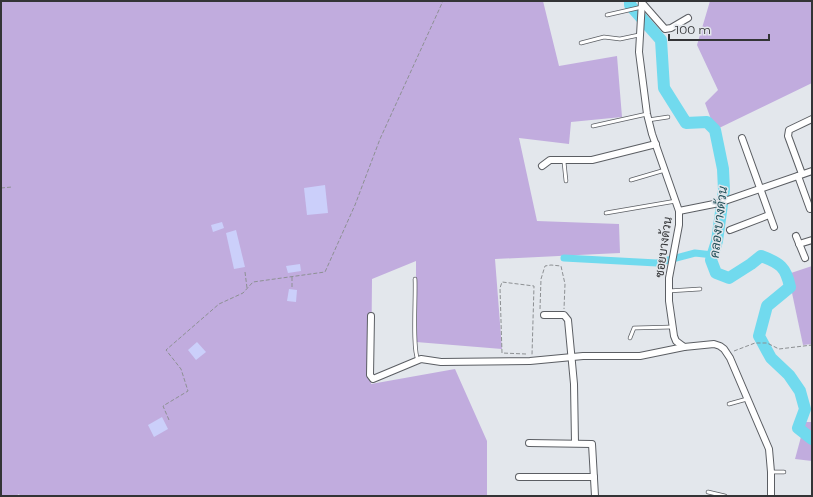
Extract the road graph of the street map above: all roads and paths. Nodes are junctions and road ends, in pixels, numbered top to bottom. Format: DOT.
graph roads {
  1 [pos="443,1"];
  2 [pos="641,6"];
  3 [pos="607,15"];
  4 [pos="688,18"];
  5 [pos="639,32"];
  6 [pos="581,43"];
  7 [pos="648,117"];
  8 [pos="668,117"];
  9 [pos="812,119"];
  10 [pos="593,126"];
  11 [pos="742,138"];
  12 [pos="656,144"];
  13 [pos="564,162"];
  14 [pos="542,166"];
  15 [pos="665,170"];
  16 [pos="812,171"];
  17 [pos="800,175"];
  18 [pos="566,180"];
  19 [pos="631,180"];
  20 [pos="12,187"];
  21 [pos="1,188"];
  22 [pos="760,189"];
  23 [pos="676,201"];
  24 [pos="810,209"];
  25 [pos="679,211"];
  26 [pos="606,213"];
  27 [pos="769,215"];
  28 [pos="774,227"];
  29 [pos="730,230"];
  30 [pos="796,236"];
  31 [pos="812,240"];
  32 [pos="799,244"];
  33 [pos="805,258"];
  34 [pos="245,272"];
  35 [pos="292,277"];
  36 [pos="415,279"];
  37 [pos="248,288"];
  38 [pos="292,289"];
  39 [pos="700,289"];
  40 [pos="668,291"];
  41 [pos="544,315"];
  42 [pos="564,315"];
  43 [pos="370,316"];
  44 [pos="672,327"];
  45 [pos="630,338"];
  46 [pos="812,345"];
  47 [pos="684,347"];
  48 [pos="532,354"];
  49 [pos="727,354"];
  50 [pos="571,358"];
  51 [pos="418,360"];
  52 [pos="530,361"];
  53 [pos="747,399"];
  54 [pos="729,404"];
  55 [pos="169,420"];
  56 [pos="529,443"];
  57 [pos="575,443"];
  58 [pos="771,472"];
  59 [pos="784,472"];
  60 [pos="520,477"];
  61 [pos="594,477"];
  62 [pos="708,492"];
  63 [pos="595,496"];
  64 [pos="725,496"];
  65 [pos="771,496"];
  1 -- 35 [label="path"];
  2 -- 3 [label="lane"];
  2 -- 4 [label="street"];
  2 -- 5 [label="street, ซอยบางด้วน"];
  5 -- 6 [label="lane"];
  5 -- 7 [label="street, ซอยบางด้วน"];
  7 -- 8 [label="lane"];
  7 -- 10 [label="lane"];
  7 -- 12 [label="street, ซอยบางด้วน"];
  9 -- 17 [label="street"];
  11 -- 22 [label="street"];
  12 -- 13 [label="street"];
  12 -- 15 [label="street, ซอยบางด้วน"];
  13 -- 14 [label="street"];
  13 -- 18 [label="lane"];
  15 -- 19 [label="lane"];
  15 -- 23 [label="street, ซอยบางด้วน"];
  16 -- 17 [label="street"];
  17 -- 22 [label="street"];
  17 -- 24 [label="street"];
  20 -- 21 [label="path"];
  22 -- 25 [label="street"];
  22 -- 27 [label="street"];
  23 -- 25 [label="street, ซอยบางด้วน"];
  23 -- 26 [label="lane"];
  25 -- 40 [label="street, ซอยบางด้วน"];
  27 -- 28 [label="street"];
  27 -- 29 [label="street"];
  30 -- 32 [label="street"];
  31 -- 32 [label="street"];
  32 -- 33 [label="street"];
  34 -- 37 [label="path"];
  35 -- 37 [label="path"];
  35 -- 38 [label="path"];
  36 -- 51 [label="lane"];
  37 -- 55 [label="path"];
  39 -- 40 [label="lane"];
  40 -- 44 [label="street, ซอยบางด้วน"];
  41 -- 42 [label="street"];
  41 -- 42 [label="path"];
  42 -- 50 [label="street"];
  43 -- 51 [label="street"];
  44 -- 45 [label="lane"];
  44 -- 47 [label="street, ซอยบางด้วน"];
  46 -- 49 [label="path"];
  47 -- 49 [label="street"];
  47 -- 50 [label="street"];
  48 -- 48 [label="path"];
  48 -- 52 [label="path"];
  49 -- 53 [label="street"];
  50 -- 52 [label="street"];
  50 -- 57 [label="street"];
  51 -- 52 [label="street"];
  53 -- 54 [label="lane"];
  53 -- 58 [label="street"];
  56 -- 57 [label="street"];
  57 -- 61 [label="street"];
  58 -- 59 [label="lane"];
  58 -- 65 [label="street"];
  60 -- 61 [label="street"];
  61 -- 63 [label="street"];
  62 -- 64 [label="lane"];
}
